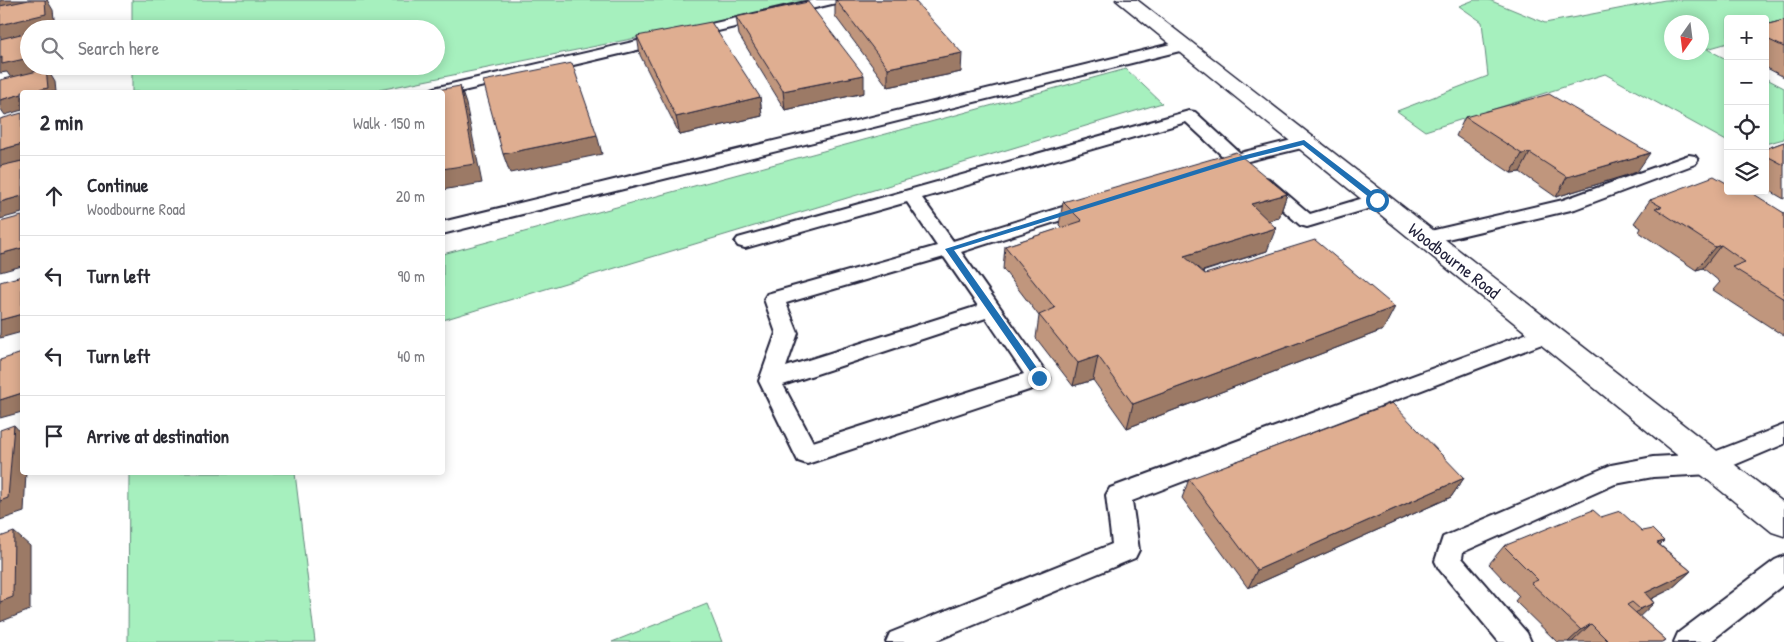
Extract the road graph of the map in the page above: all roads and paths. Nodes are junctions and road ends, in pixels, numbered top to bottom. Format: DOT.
graph roads {
  1 [pos="832,0"];
  2 [pos="1125,0"];
  3 [pos="1183,46"];
  4 [pos="445,90"];
  5 [pos="1304,142"];
  6 [pos="1236,160"];
  7 [pos="1689,160"];
  8 [pos="1218,165"];
  9 [pos="911,195"];
  10 [pos="1106,200"];
  11 [pos="1377,200"];
  12 [pos="445,227"];
  13 [pos="1426,238"];
  14 [pos="745,242"];
  15 [pos="949,249"];
  16 [pos="991,309"];
  17 [pos="1547,334"];
  18 [pos="770,381"];
  19 [pos="1784,434"];
  20 [pos="1711,464"];
  21 [pos="1784,522"];
  22 [pos="1784,568"];
  23 [pos="900,642"];
  24 [pos="1517,642"];
  25 [pos="1688,642"];
  1 -- 4 [label="lane"];
  2 -- 3 [label="main road, Woodbourne Road"];
  3 -- 5 [label="main road, Woodbourne Road"];
  3 -- 12 [label="lane"];
  5 -- 6 [label="lane"];
  5 -- 11 [label="main road, Woodbourne Road"];
  6 -- 8 [label="lane"];
  6 -- 9 [label="lane"];
  6 -- 11 [label="lane"];
  7 -- 13 [label="lane"];
  9 -- 14 [label="lane"];
  9 -- 15 [label="lane"];
  10 -- 15 [label="lane"];
  11 -- 13 [label="main road, Woodbourne Road"];
  13 -- 17 [label="main road, Woodbourne Road"];
  15 -- 16 [label="lane"];
  15 -- 18 [label="lane"];
  16 -- 18 [label="lane"];
  16 -- 18 [label="lane"];
  17 -- 20 [label="main road, Woodbourne Road"];
  17 -- 23 [label="lane"];
  19 -- 20 [label="lane"];
  20 -- 21 [label="main road, Woodbourne Road"];
  20 -- 24 [label="lane"];
  22 -- 25 [label="lane"];
}
